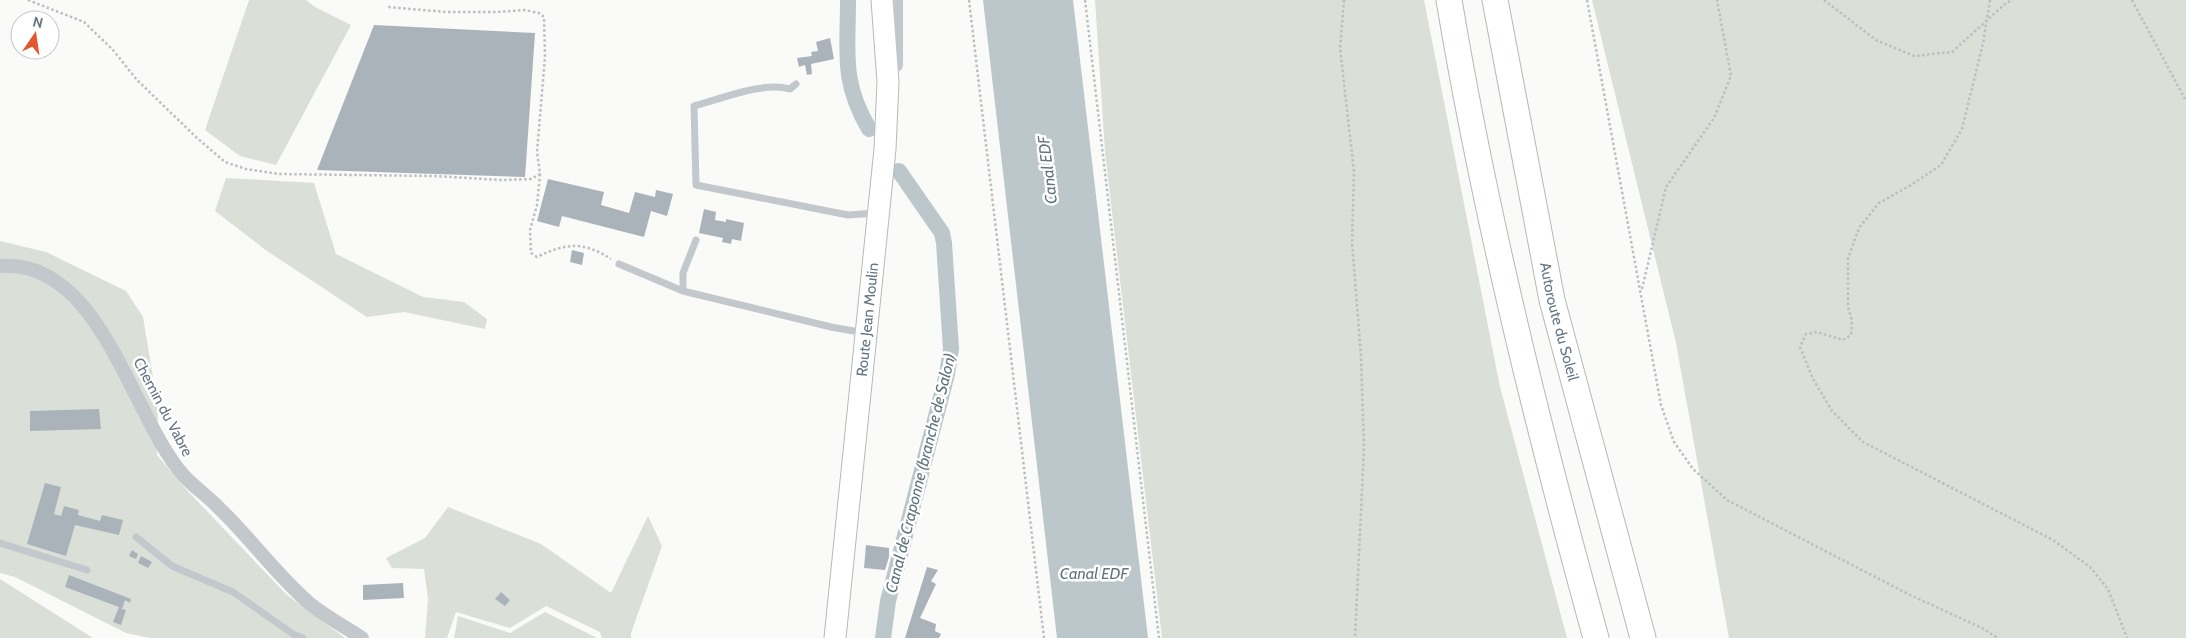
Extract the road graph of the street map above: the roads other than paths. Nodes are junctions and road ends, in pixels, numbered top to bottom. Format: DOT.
graph roads {
  1 [pos="882,0"];
  2 [pos="896,0"];
  3 [pos="1449,0"];
  4 [pos="1495,0"];
  5 [pos="796,84"];
  6 [pos="886,114"];
  7 [pos="878,213"];
  8 [pos="696,240"];
  9 [pos="619,264"];
  10 [pos="0,266"];
  11 [pos="683,291"];
  12 [pos="865,333"];
  13 [pos="136,537"];
  14 [pos="0,543"];
  15 [pos="87,570"];
  16 [pos="304,638"];
  17 [pos="362,638"];
  18 [pos="835,638"];
  19 [pos="1596,638"];
  20 [pos="1643,638"];
  1 -- 6 [label="main road, Route Jean Moulin"];
  2 -- 6 [label="street"];
  3 -- 19 [label="highway"];
  4 -- 20 [label="highway, Autoroute du Soleil"];
  5 -- 7 [label="lane"];
  6 -- 7 [label="main road, Route Jean Moulin"];
  7 -- 12 [label="main road, Route Jean Moulin"];
  8 -- 11 [label="lane"];
  9 -- 11 [label="lane"];
  10 -- 17 [label="street, Chemin du Vabre"];
  11 -- 12 [label="lane"];
  12 -- 18 [label="main road, Route Jean Moulin"];
  13 -- 16 [label="lane"];
  14 -- 15 [label="lane"];
}
